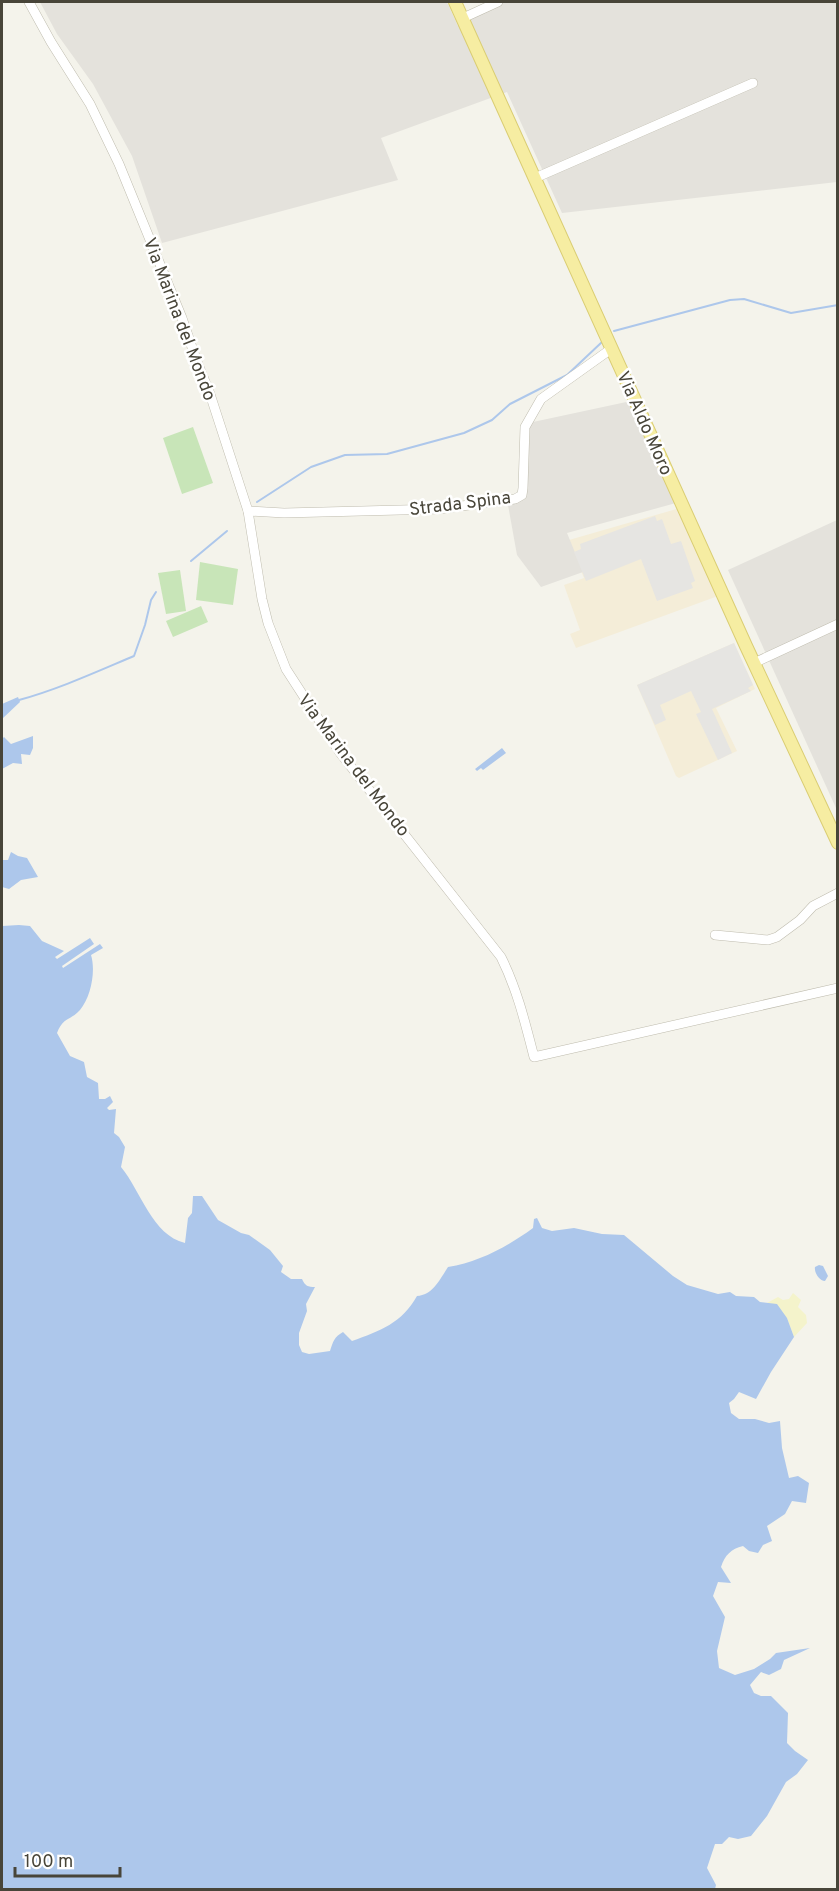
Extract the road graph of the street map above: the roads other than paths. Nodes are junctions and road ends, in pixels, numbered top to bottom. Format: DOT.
graph roads {
  1 [pos="29,2"];
  2 [pos="455,2"];
  3 [pos="498,2"];
  4 [pos="463,18"];
  5 [pos="753,83"];
  6 [pos="535,178"];
  7 [pos="612,349"];
  8 [pos="248,511"];
  9 [pos="837,624"];
  10 [pos="754,663"];
  11 [pos="837,843"];
  12 [pos="837,893"];
  13 [pos="715,935"];
  14 [pos="837,988"];
  1 -- 8 [label="street, Via Marina del Mondo"];
  2 -- 4 [label="main road, Via Aldo Moro"];
  3 -- 4 [label="street"];
  4 -- 6 [label="main road, Via Aldo Moro"];
  5 -- 6 [label="street"];
  6 -- 7 [label="main road, Via Aldo Moro"];
  7 -- 8 [label="street, Strada Spina"];
  7 -- 10 [label="main road, Via Aldo Moro"];
  8 -- 14 [label="street, Via Marina del Mondo"];
  9 -- 10 [label="street"];
  10 -- 11 [label="main road, Via Aldo Moro"];
  12 -- 13 [label="street"];
}
